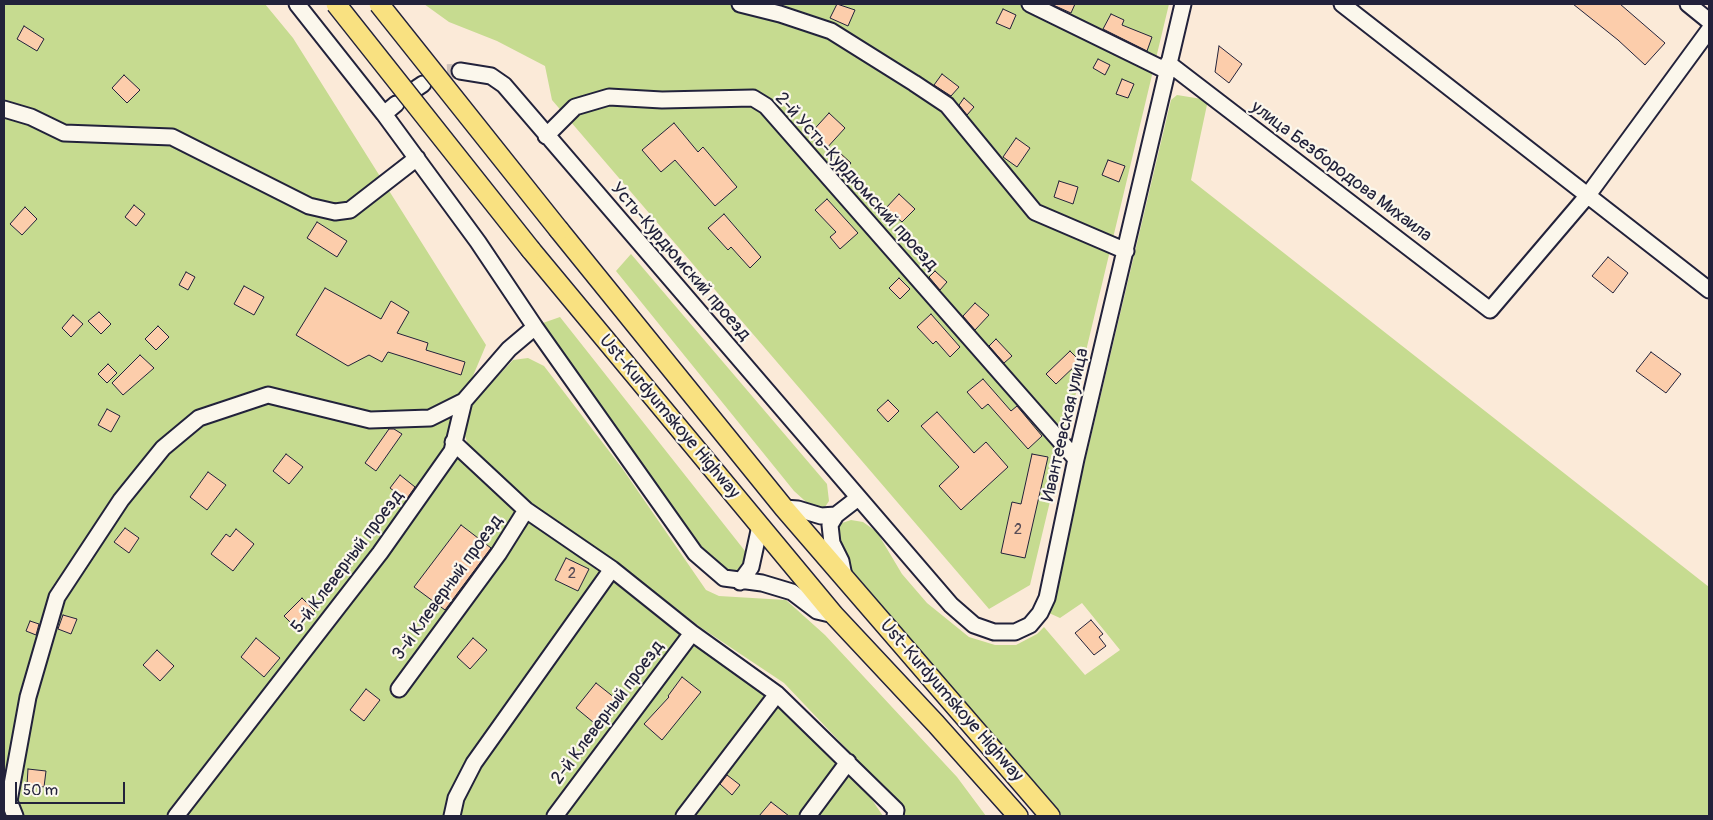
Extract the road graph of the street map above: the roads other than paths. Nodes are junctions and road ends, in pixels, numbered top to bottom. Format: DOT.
graph roads {
  1 [pos="297,4"];
  2 [pos="336,4"];
  3 [pos="379,4"];
  4 [pos="740,4"];
  5 [pos="1030,4"];
  6 [pos="1183,4"];
  7 [pos="1342,4"];
  8 [pos="1688,4"];
  9 [pos="1709,21"];
  10 [pos="1709,30"];
  11 [pos="1167,67"];
  12 [pos="460,70"];
  13 [pos="4,109"];
  14 [pos="546,136"];
  15 [pos="416,158"];
  16 [pos="1588,195"];
  17 [pos="1126,251"];
  18 [pos="1709,290"];
  19 [pos="535,327"];
  20 [pos="464,401"];
  21 [pos="453,442"];
  22 [pos="1076,459"];
  23 [pos="858,498"];
  24 [pos="784,508"];
  25 [pos="526,510"];
  26 [pos="836,515"];
  27 [pos="760,526"];
  28 [pos="612,568"];
  29 [pos="844,576"];
  30 [pos="740,582"];
  31 [pos="834,615"];
  32 [pos="692,633"];
  33 [pos="398,689"];
  34 [pos="777,694"];
  35 [pos="848,762"];
  36 [pos="15,816"];
  37 [pos="176,816"];
  38 [pos="452,816"];
  39 [pos="555,816"];
  40 [pos="684,816"];
  41 [pos="808,816"];
  42 [pos="895,816"];
  43 [pos="1018,816"];
  44 [pos="1050,816"];
  1 -- 15 [label="street"];
  2 -- 27 [label="main road, Ust-Kurdyumskoye Highway, bridge"];
  3 -- 24 [label="main road, Ust-Kurdyumskoye Highway, bridge"];
  4 -- 17 [label="street"];
  5 -- 11 [label="street, улица Безбородова Михаила"];
  6 -- 11 [label="street, Ивантеевская улица"];
  7 -- 16 [label="street"];
  8 -- 9 [label="street"];
  10 -- 16 [label="street"];
  11 -- 16 [label="street, улица Безбородова Михаила"];
  11 -- 17 [label="street, Ивантеевская улица"];
  12 -- 14 [label="street, Усть-Курдюмский проезд"];
  13 -- 15 [label="street"];
  14 -- 22 [label="street, 2-й Усть-Курдюмский проезд"];
  14 -- 23 [label="street, Усть-Курдюмский проезд"];
  15 -- 19 [label="street"];
  16 -- 18 [label="street"];
  17 -- 22 [label="street, Ивантеевская улица"];
  19 -- 20 [label="street, 5-й Клеверный проезд"];
  19 -- 30 [label="street"];
  20 -- 21 [label="street, 5-й Клеверный проезд"];
  20 -- 36 [label="street"];
  21 -- 25 [label="street"];
  21 -- 37 [label="street, 5-й Клеверный проезд"];
  22 -- 23 [label="street, Ивантеевская улица"];
  23 -- 26 [label="street"];
  24 -- 26 [label="street"];
  24 -- 29 [label="main road, Ust-Kurdyumskoye Highway"];
  25 -- 28 [label="street"];
  25 -- 33 [label="street, 3-й Клеверный проезд"];
  26 -- 29 [label="street"];
  27 -- 30 [label="street"];
  27 -- 31 [label="main road, Ust-Kurdyumskoye Highway"];
  28 -- 32 [label="street"];
  28 -- 38 [label="street"];
  29 -- 44 [label="main road, Ust-Kurdyumskoye Highway"];
  30 -- 31 [label="street"];
  31 -- 43 [label="main road, Ust-Kurdyumskoye Highway"];
  32 -- 34 [label="street"];
  32 -- 39 [label="street, 2-й Клеверный проезд"];
  34 -- 35 [label="street"];
  34 -- 40 [label="street"];
  35 -- 41 [label="street"];
  35 -- 42 [label="street"];
}
